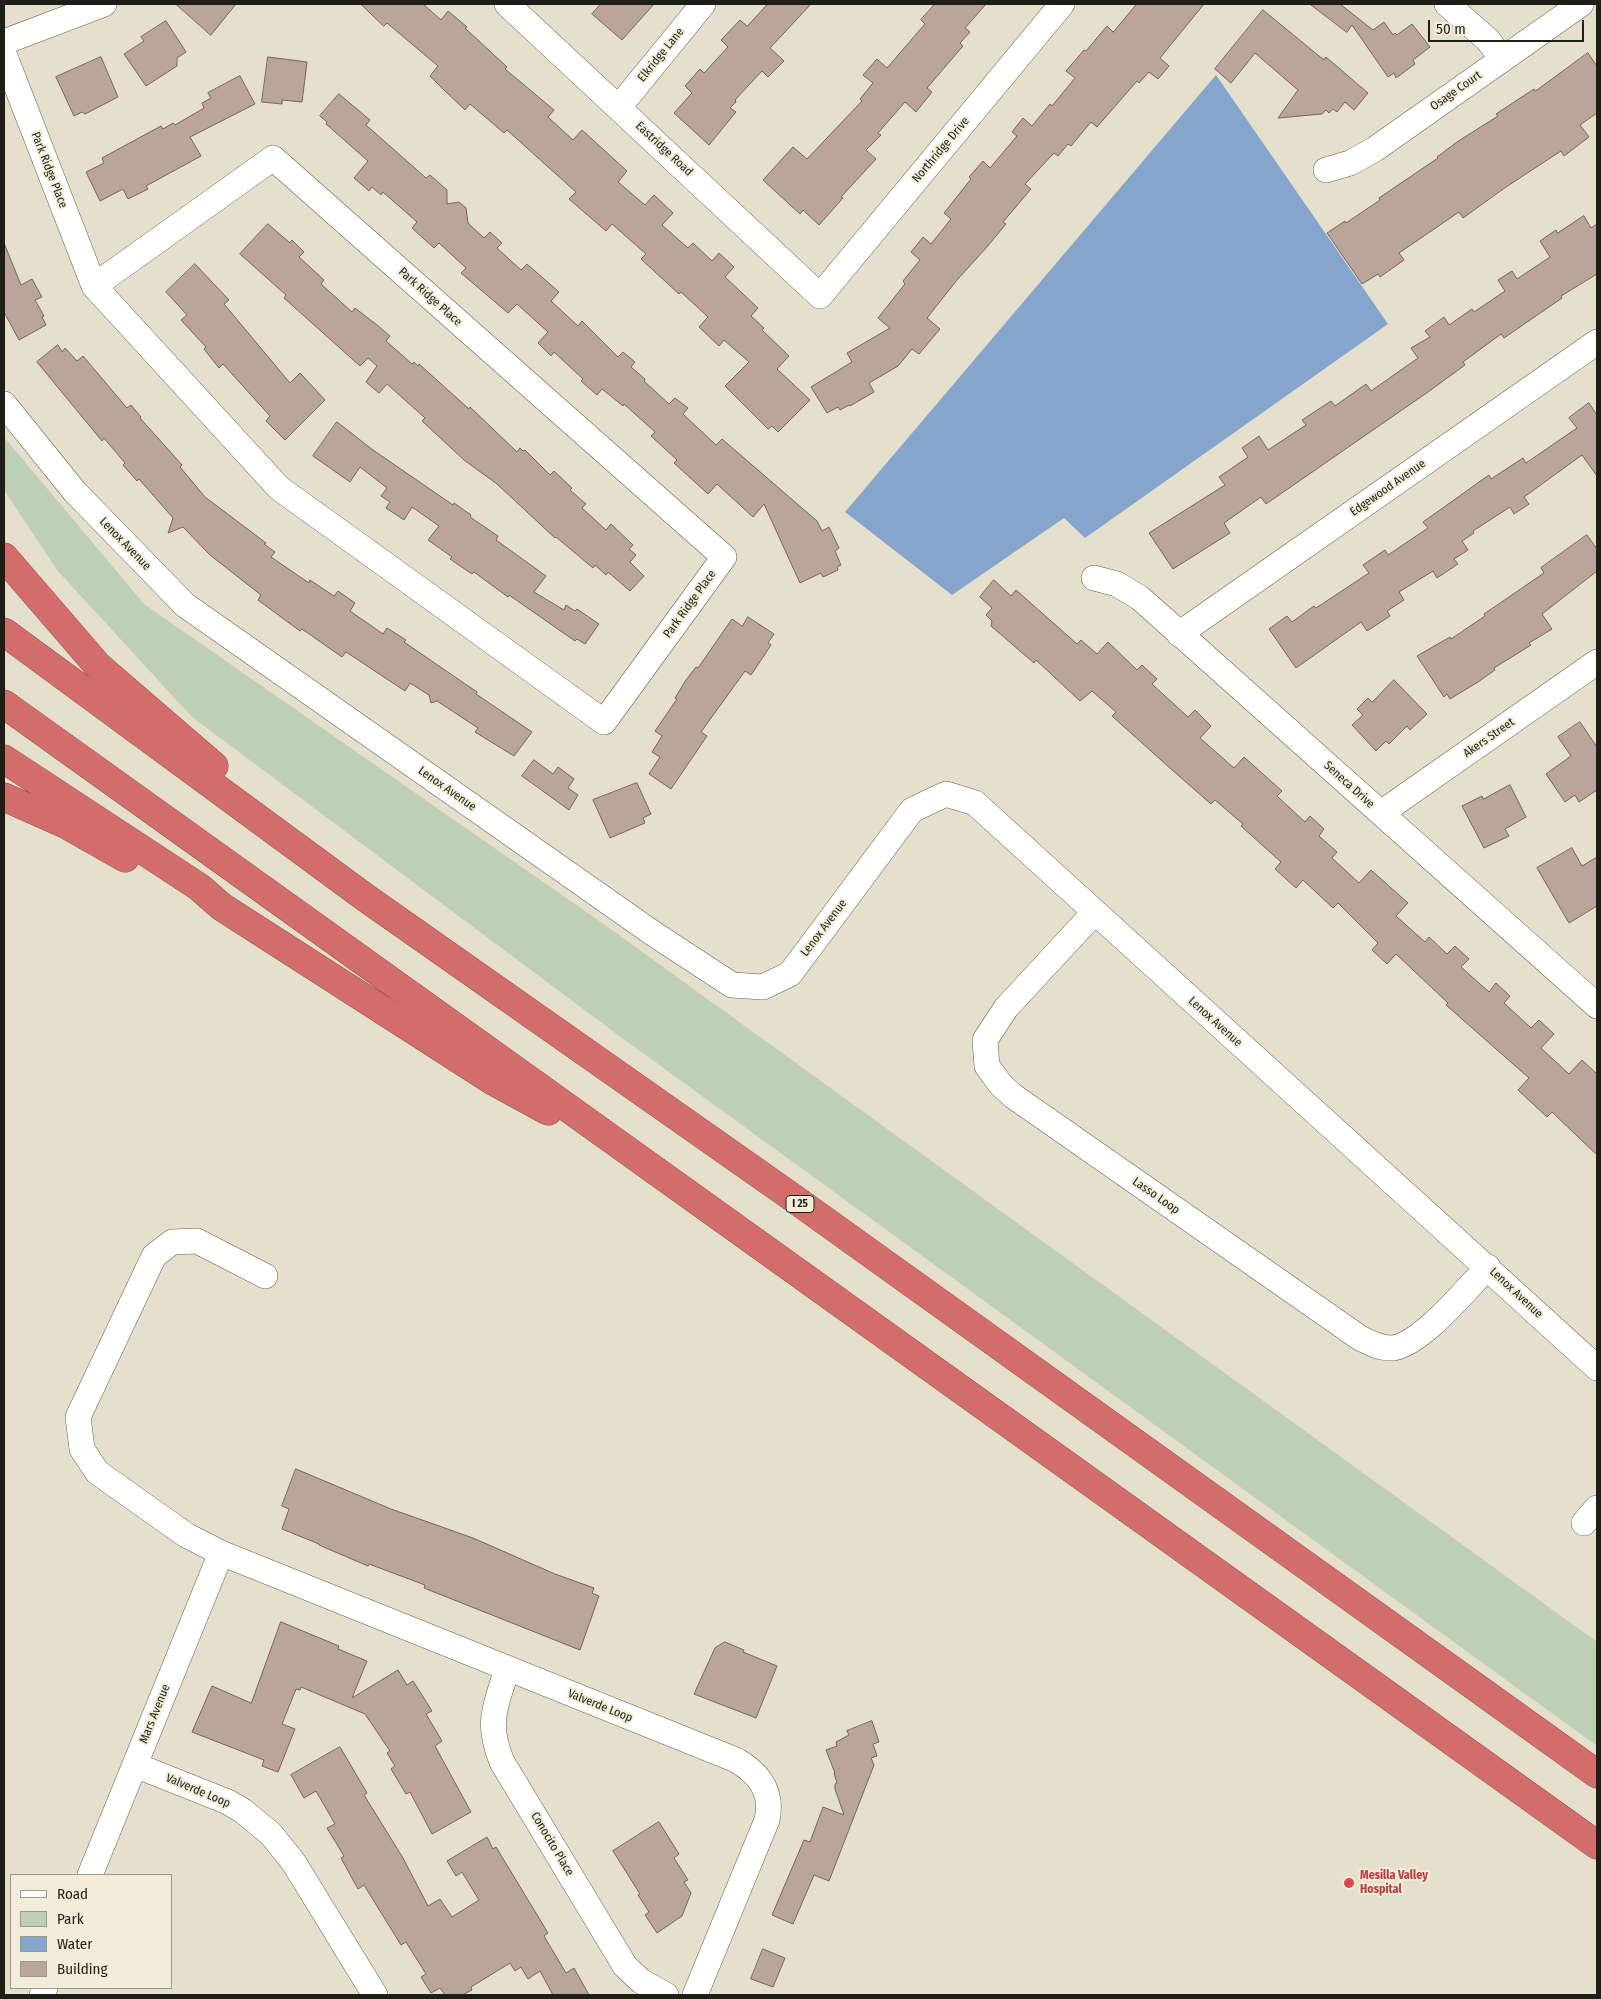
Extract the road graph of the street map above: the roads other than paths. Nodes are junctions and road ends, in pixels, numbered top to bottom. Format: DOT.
graph roads {
  1 [pos="104,4"];
  2 [pos="507,4"];
  3 [pos="703,4"];
  4 [pos="1062,4"];
  5 [pos="1448,4"];
  6 [pos="1581,4"];
  7 [pos="4,42"];
  8 [pos="4,54"];
  9 [pos="1502,59"];
  10 [pos="619,107"];
  11 [pos="1326,170"];
  12 [pos="94,286"];
  13 [pos="820,296"];
  14 [pos="1597,342"];
  15 [pos="4,404"];
  16 [pos="4,557"];
  17 [pos="1094,578"];
  18 [pos="4,632"];
  19 [pos="1179,634"];
  20 [pos="1597,662"];
  21 [pos="4,704"];
  22 [pos="4,759"];
  23 [pos="4,797"];
  24 [pos="1381,813"];
  25 [pos="366,898"];
  26 [pos="222,907"];
  27 [pos="1094,913"];
  28 [pos="1588,983"];
  29 [pos="1597,1006"];
  30 [pos="668,1178"];
  31 [pos="1488,1267"];
  32 [pos="265,1276"];
  33 [pos="1597,1368"];
  34 [pos="221,1553"];
  35 [pos="507,1669"];
  36 [pos="135,1765"];
  37 [pos="1597,1774"];
  38 [pos="1597,1845"];
  39 [pos="90,1874"];
  40 [pos="375,1995"];
  41 [pos="666,1995"];
  42 [pos="695,1995"];
  1 -- 7 [label="street"];
  2 -- 10 [label="street, Eastridge Road"];
  3 -- 10 [label="street, Elkridge Lane"];
  4 -- 13 [label="street, Northridge Drive"];
  5 -- 9 [label="street"];
  6 -- 9 [label="street, Osage Court"];
  8 -- 12 [label="street, Park Ridge Place"];
  9 -- 11 [label="street, Osage Court"];
  10 -- 13 [label="street, Eastridge Road"];
  12 -- 12 [label="street, Park Ridge Place"];
  14 -- 19 [label="street, Edgewood Avenue"];
  15 -- 27 [label="street, Lenox Avenue"];
  16 -- 25 [label="highway"];
  17 -- 19 [label="street, Seneca Drive"];
  18 -- 25 [label="highway, I 25"];
  19 -- 24 [label="street, Seneca Drive"];
  20 -- 24 [label="street, Akers Street"];
  21 -- 30 [label="highway"];
  22 -- 26 [label="highway"];
  23 -- 26 [label="highway"];
  24 -- 28 [label="street, Seneca Drive"];
  25 -- 37 [label="highway, I 25"];
  26 -- 30 [label="highway"];
  27 -- 31 [label="street, Lenox Avenue"];
  27 -- 31 [label="street, Lasso Loop"];
  28 -- 29 [label="street, Seneca Drive"];
  30 -- 38 [label="highway"];
  31 -- 33 [label="street, Lenox Avenue"];
  32 -- 34 [label="street, Valverde Loop"];
  34 -- 35 [label="street, Valverde Loop"];
  34 -- 36 [label="street, Mars Avenue"];
  35 -- 41 [label="street, Conocito Place"];
  35 -- 42 [label="street, Valverde Loop"];
  36 -- 39 [label="street, Mars Avenue"];
  36 -- 40 [label="street, Valverde Loop"];
}
